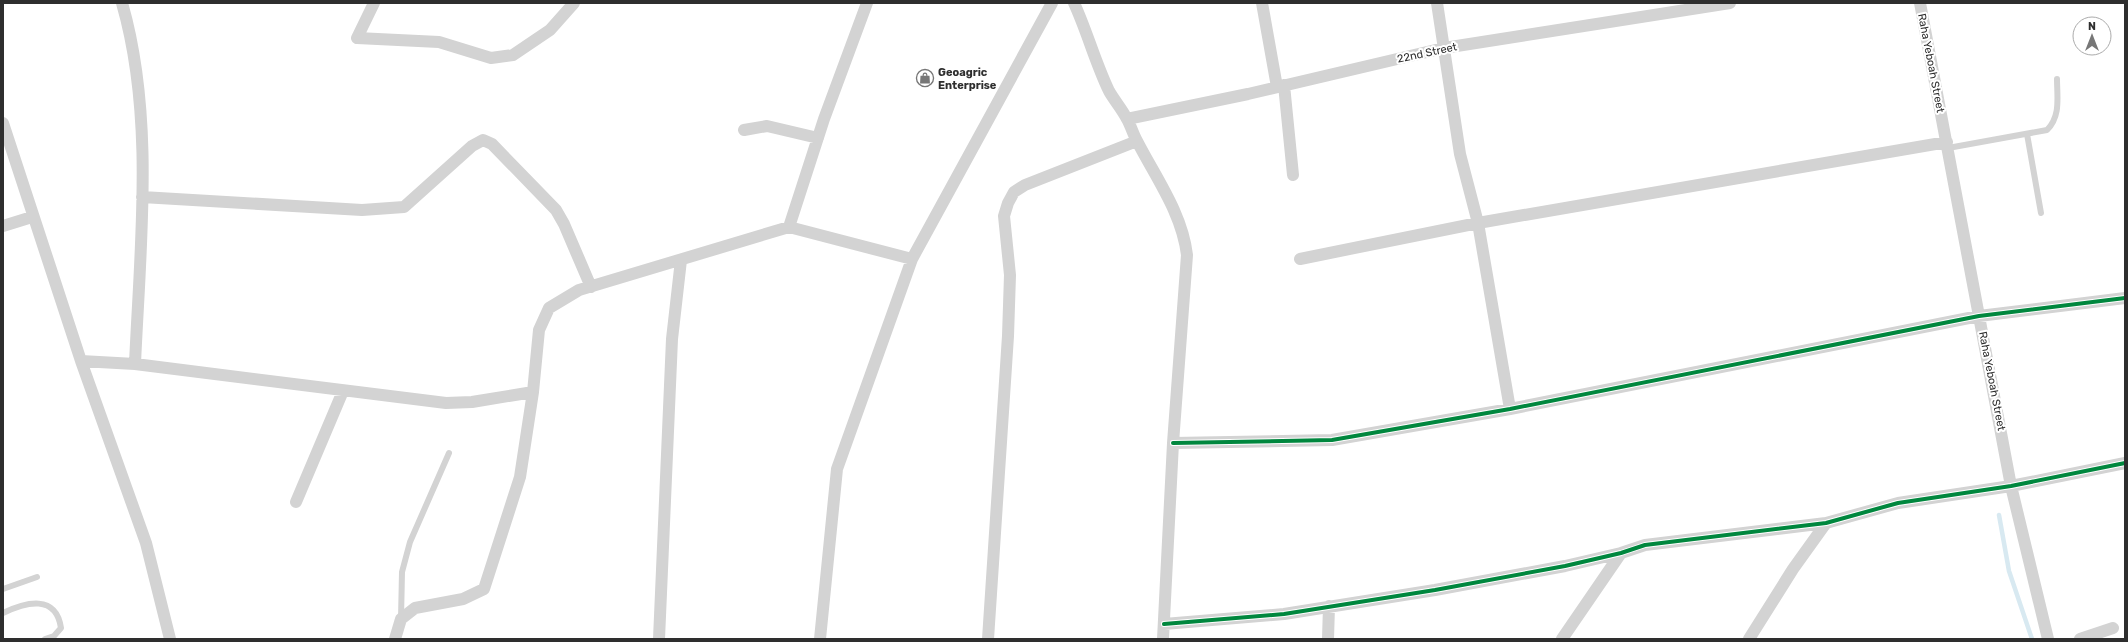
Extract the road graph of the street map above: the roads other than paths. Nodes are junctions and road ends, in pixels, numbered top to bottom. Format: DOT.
graph roads {
  1 [pos="122,3"];
  2 [pos="374,3"];
  3 [pos="574,3"];
  4 [pos="867,3"];
  5 [pos="1052,3"];
  6 [pos="1074,3"];
  7 [pos="1262,3"];
  8 [pos="1437,3"];
  9 [pos="1730,3"];
  10 [pos="1920,3"];
  11 [pos="1444,48"];
  12 [pos="2057,79"];
  13 [pos="1281,86"];
  14 [pos="1127,119"];
  15 [pos="3,124"];
  16 [pos="744,130"];
  17 [pos="2027,134"];
  18 [pos="818,138"];
  19 [pos="1137,141"];
  20 [pos="1947,145"];
  21 [pos="1293,175"];
  22 [pos="142,197"];
  23 [pos="2041,213"];
  24 [pos="32,217"];
  25 [pos="1478,223"];
  26 [pos="3,226"];
  27 [pos="789,227"];
  28 [pos="912,259"];
  29 [pos="1300,259"];
  30 [pos="681,260"];
  31 [pos="590,287"];
  32 [pos="2125,298"];
  33 [pos="1980,316"];
  34 [pos="81,361"];
  35 [pos="135,364"];
  36 [pos="343,391"];
  37 [pos="533,392"];
  38 [pos="1510,409"];
  39 [pos="1173,442"];
  40 [pos="449,452"];
  41 [pos="2125,463"];
  42 [pos="2011,486"];
  43 [pos="296,502"];
  44 [pos="1826,523"];
  45 [pos="1620,553"];
  46 [pos="37,577"];
  47 [pos="3,590"];
  48 [pos="1329,606"];
  49 [pos="3,613"];
  50 [pos="401,619"];
  51 [pos="1164,624"];
  52 [pos="2113,628"];
  53 [pos="45,639"];
  54 [pos="170,639"];
  55 [pos="395,639"];
  56 [pos="659,639"];
  57 [pos="820,639"];
  58 [pos="988,639"];
  59 [pos="1163,639"];
  60 [pos="1328,639"];
  61 [pos="1562,639"];
  62 [pos="1749,639"];
  63 [pos="2048,639"];
  64 [pos="2080,639"];
  1 -- 22 [label="street"];
  2 -- 3 [label="street"];
  4 -- 18 [label="street"];
  5 -- 28 [label="street"];
  6 -- 14 [label="street"];
  7 -- 13 [label="street"];
  8 -- 11 [label="street"];
  9 -- 11 [label="street, 22nd Street"];
  10 -- 20 [label="street, Raha Yeboah Street"];
  11 -- 13 [label="street, 22nd Street"];
  11 -- 25 [label="street"];
  12 -- 17 [label="lane"];
  13 -- 14 [label="street, 22nd Street"];
  13 -- 21 [label="street"];
  14 -- 19 [label="street"];
  15 -- 24 [label="street"];
  16 -- 18 [label="street"];
  17 -- 20 [label="lane"];
  17 -- 23 [label="lane"];
  18 -- 27 [label="street"];
  19 -- 39 [label="street"];
  19 -- 58 [label="street"];
  20 -- 25 [label="street"];
  20 -- 33 [label="street, Raha Yeboah Street"];
  22 -- 31 [label="street"];
  22 -- 35 [label="street"];
  24 -- 26 [label="street"];
  24 -- 34 [label="street"];
  25 -- 29 [label="street"];
  25 -- 38 [label="street"];
  27 -- 28 [label="street"];
  27 -- 30 [label="street"];
  28 -- 57 [label="street"];
  30 -- 31 [label="street"];
  30 -- 56 [label="street"];
  31 -- 37 [label="street"];
  32 -- 33 [label="street"];
  33 -- 38 [label="street"];
  33 -- 42 [label="street, Raha Yeboah Street"];
  34 -- 35 [label="street"];
  34 -- 54 [label="street"];
  35 -- 36 [label="street"];
  36 -- 37 [label="street"];
  36 -- 43 [label="street"];
  37 -- 50 [label="street"];
  38 -- 39 [label="street"];
  39 -- 51 [label="street"];
  40 -- 50 [label="lane"];
  41 -- 42 [label="street"];
  42 -- 44 [label="street"];
  42 -- 63 [label="street, Raha Yeboah Street"];
  44 -- 45 [label="street"];
  44 -- 62 [label="street"];
  45 -- 48 [label="street"];
  45 -- 61 [label="street"];
  46 -- 47 [label="lane"];
  48 -- 51 [label="street"];
  48 -- 60 [label="street"];
  49 -- 53 [label="lane"];
  50 -- 55 [label="street"];
  51 -- 59 [label="street"];
  52 -- 64 [label="street"];
}
